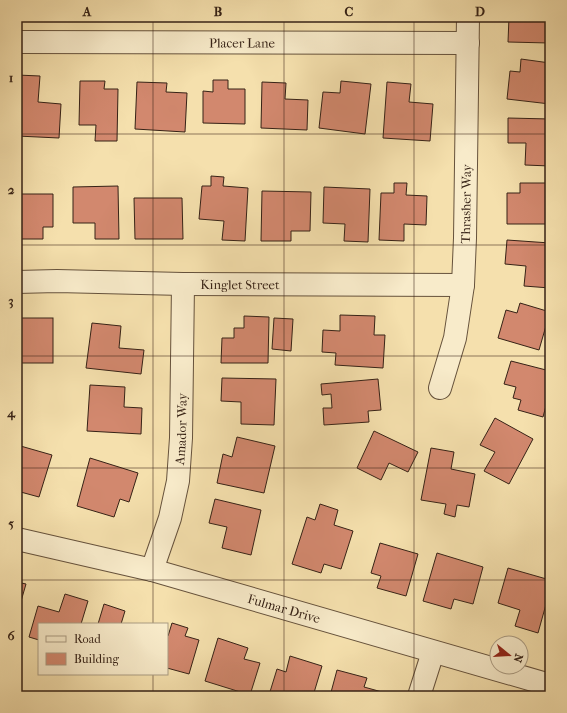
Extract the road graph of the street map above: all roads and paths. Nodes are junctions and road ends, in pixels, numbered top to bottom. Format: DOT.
graph roads {
  1 [pos="468,17"];
  2 [pos="17,42"];
  3 [pos="468,43"];
  4 [pos="17,282"];
  5 [pos="183,284"];
  6 [pos="463,285"];
  7 [pos="440,388"];
  8 [pos="17,539"];
  9 [pos="152,570"];
  10 [pos="433,652"];
  11 [pos="550,685"];
  12 [pos="419,696"];
  1 -- 3 [label="street, Thrasher Way"];
  2 -- 3 [label="street, Placer Lane"];
  3 -- 6 [label="street, Thrasher Way"];
  4 -- 5 [label="street, Kinglet Street"];
  5 -- 6 [label="street, Kinglet Street"];
  5 -- 9 [label="street, Amador Way"];
  6 -- 7 [label="street, Thrasher Way"];
  8 -- 9 [label="street, Fulmar Drive"];
  9 -- 10 [label="street, Fulmar Drive"];
  10 -- 11 [label="street, Fulmar Drive"];
  10 -- 12 [label="street"];
}
